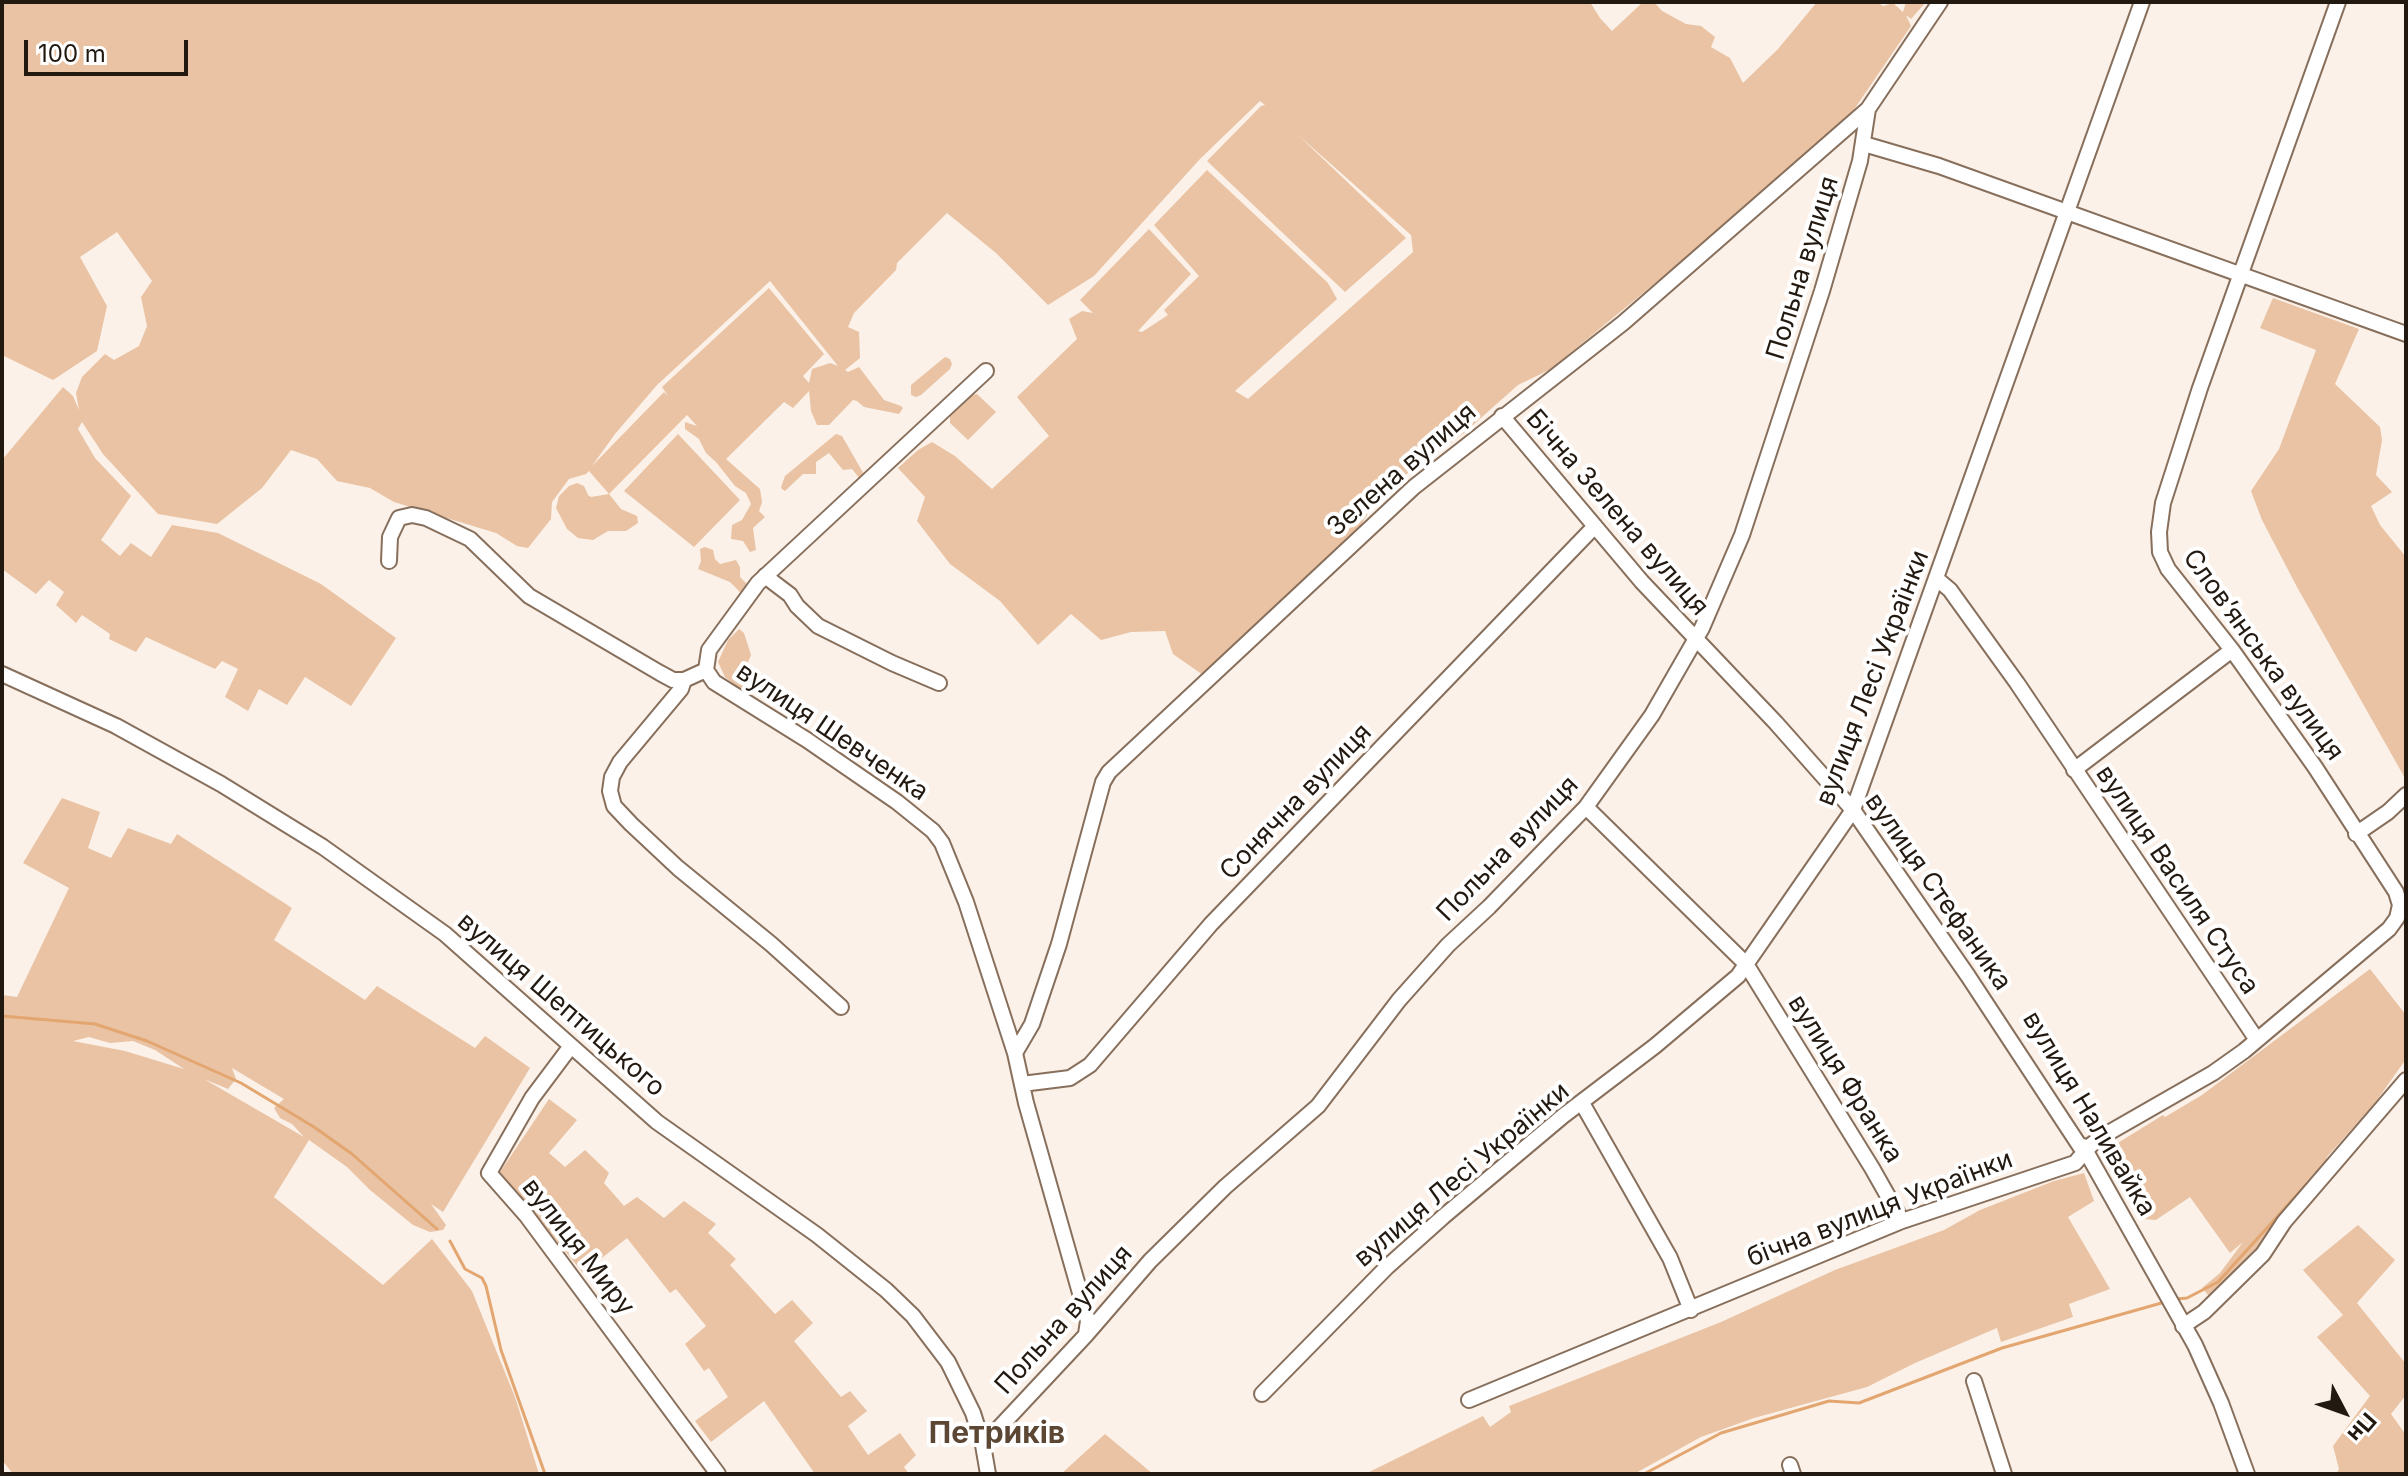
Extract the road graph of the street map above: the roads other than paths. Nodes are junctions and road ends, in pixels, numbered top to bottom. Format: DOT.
graph roads {
  1 [pos="1940,2"];
  2 [pos="2142,2"];
  3 [pos="2338,2"];
  4 [pos="1868,109"];
  5 [pos="1864,144"];
  6 [pos="2066,213"];
  7 [pos="2239,274"];
  8 [pos="2406,334"];
  9 [pos="986,371"];
  10 [pos="1502,416"];
  11 [pos="1595,526"];
  12 [pos="389,561"];
  13 [pos="765,576"];
  14 [pos="1937,579"];
  15 [pos="1696,641"];
  16 [pos="2232,650"];
  17 [pos="706,670"];
  18 [pos="2,674"];
  19 [pos="684,680"];
  20 [pos="939,683"];
  21 [pos="2074,770"];
  22 [pos="2406,795"];
  23 [pos="1586,807"];
  24 [pos="1853,810"];
  25 [pos="2356,834"];
  26 [pos="1746,964"];
  27 [pos="841,1007"];
  28 [pos="2257,1040"];
  29 [pos="571,1046"];
  30 [pos="1015,1053"];
  31 [pos="2406,1080"];
  32 [pos="1022,1084"];
  33 [pos="1582,1103"];
  34 [pos="2085,1154"];
  35 [pos="1902,1221"];
  36 [pos="1691,1310"];
  37 [pos="2183,1326"];
  38 [pos="1086,1335"];
  39 [pos="1974,1381"];
  40 [pos="1262,1394"];
  41 [pos="1469,1400"];
  42 [pos="983,1445"];
  43 [pos="718,1474"];
  44 [pos="988,1474"];
  45 [pos="2004,1474"];
  46 [pos="2247,1474"];
  1 -- 4 [label="street, Зелена вулиця"];
  2 -- 6 [label="street, вулиця Лесі Українки"];
  3 -- 7 [label="street, Словʼянська вулиця"];
  4 -- 5 [label="street, Польна вулиця"];
  4 -- 10 [label="street, Зелена вулиця"];
  5 -- 6 [label="street"];
  5 -- 15 [label="street, Польна вулиця"];
  6 -- 7 [label="street"];
  6 -- 14 [label="street, вулиця Лесі Українки"];
  7 -- 8 [label="street"];
  7 -- 16 [label="street, Словʼянська вулиця"];
  9 -- 13 [label="street, вулиця Шевченка"];
  10 -- 11 [label="street, Бічна Зелена вулиця"];
  10 -- 30 [label="street, Зелена вулиця"];
  11 -- 15 [label="street, Бічна Зелена вулиця"];
  11 -- 32 [label="street, Сонячна вулиця"];
  12 -- 19 [label="street"];
  13 -- 17 [label="street, вулиця Шевченка"];
  13 -- 20 [label="street"];
  14 -- 21 [label="street, вулиця Василя Стуса"];
  14 -- 24 [label="street, вулиця Лесі Українки"];
  15 -- 23 [label="street, Польна вулиця"];
  15 -- 24 [label="street, вулиця Стефаника"];
  16 -- 21 [label="street"];
  16 -- 25 [label="street, Словʼянська вулиця"];
  17 -- 19 [label="street"];
  17 -- 30 [label="street, вулиця Шевченка"];
  18 -- 29 [label="street, вулиця Шептицького"];
  19 -- 27 [label="street"];
  21 -- 28 [label="street, вулиця Василя Стуса"];
  22 -- 25 [label="street"];
  23 -- 26 [label="street, вулиця Франка"];
  23 -- 38 [label="street, Польна вулиця"];
  24 -- 26 [label="street, вулиця Лесі Українки"];
  24 -- 34 [label="street, вулиця Стефаника"];
  25 -- 28 [label="street, Словʼянська вулиця"];
  26 -- 33 [label="street, вулиця Лесі Українки"];
  26 -- 35 [label="street, вулиця Франка"];
  28 -- 34 [label="street"];
  29 -- 42 [label="street, вулиця Шептицького"];
  29 -- 43 [label="street, вулиця Миру"];
  30 -- 32 [label="street, вулиця Шевченка"];
  31 -- 37 [label="street"];
  32 -- 38 [label="street, вулиця Шевченка"];
  33 -- 36 [label="street"];
  33 -- 40 [label="street, вулиця Лесі Українки"];
  34 -- 35 [label="street, бічна вулиця Українки"];
  34 -- 37 [label="street, вулиця Наливайка"];
  35 -- 36 [label="street, бічна вулиця Українки"];
  36 -- 41 [label="street, бічна вулиця Українки"];
  37 -- 46 [label="street, вулиця Наливайка"];
  38 -- 42 [label="street, Польна вулиця"];
  39 -- 45 [label="street"];
  42 -- 44 [label="street, вулиця Шептицького"];
}
